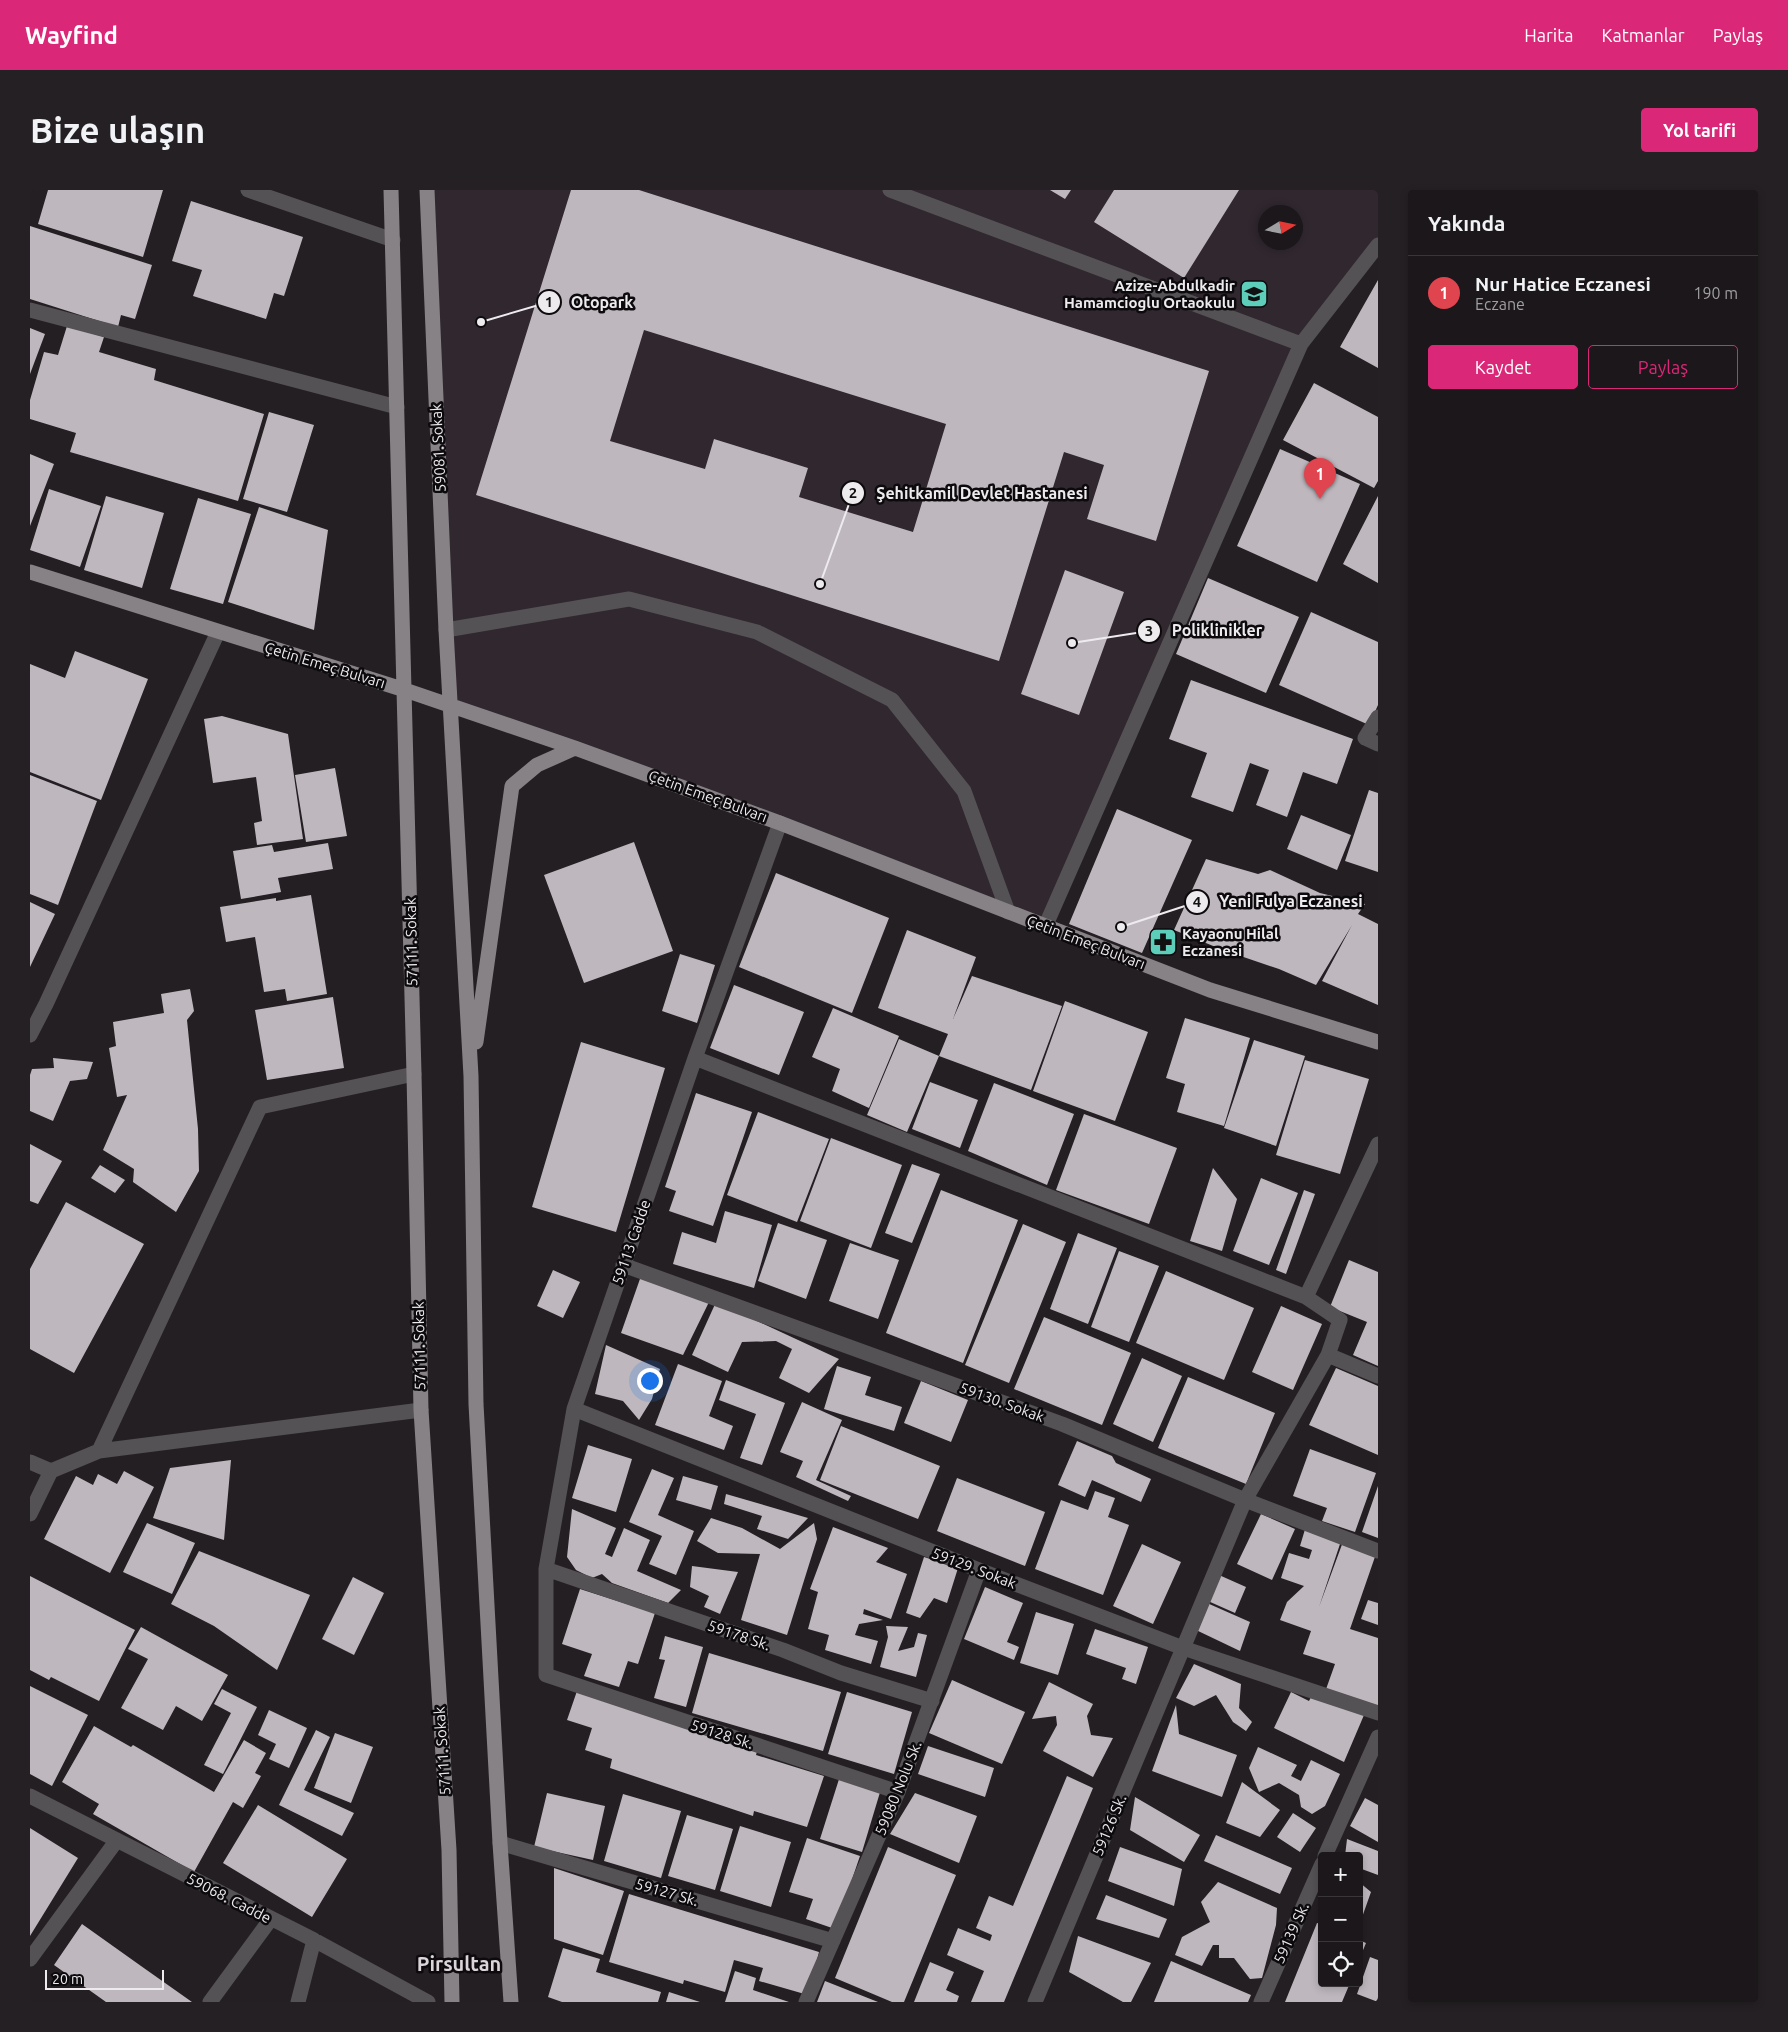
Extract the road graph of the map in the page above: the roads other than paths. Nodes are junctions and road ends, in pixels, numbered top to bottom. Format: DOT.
graph roads {
  1 [pos="248,190"];
  2 [pos="391,190"];
  3 [pos="427,190"];
  4 [pos="890,190"];
  5 [pos="392,240"];
  6 [pos="1378,245"];
  7 [pos="30,310"];
  8 [pos="1300,344"];
  9 [pos="397,407"];
  10 [pos="30,572"];
  11 [pos="446,630"];
  12 [pos="218,632"];
  13 [pos="404,690"];
  14 [pos="450,706"];
  15 [pos="1378,717"];
  16 [pos="1378,744"];
  17 [pos="576,748"];
  18 [pos="780,823"];
  19 [pos="1008,912"];
  20 [pos="1045,927"];
  21 [pos="30,1035"];
  22 [pos="1378,1042"];
  23 [pos="695,1058"];
  24 [pos="414,1074"];
  25 [pos="471,1076"];
  26 [pos="1378,1144"];
  27 [pos="623,1265"];
  28 [pos="1306,1297"];
  29 [pos="1328,1356"];
  30 [pos="1378,1376"];
  31 [pos="574,1409"];
  32 [pos="421,1410"];
  33 [pos="99,1451"];
  34 [pos="30,1462"];
  35 [pos="51,1471"];
  36 [pos="1245,1500"];
  37 [pos="30,1514"];
  38 [pos="1378,1551"];
  39 [pos="546,1569"];
  40 [pos="979,1570"];
  41 [pos="1183,1648"];
  42 [pos="546,1675"];
  43 [pos="932,1701"];
  44 [pos="1378,1713"];
  45 [pos="1378,1737"];
  46 [pos="898,1792"];
  47 [pos="30,1796"];
  48 [pos="117,1840"];
  49 [pos="500,1843"];
  50 [pos="1328,1852"];
  51 [pos="1318,1873"];
  52 [pos="270,1920"];
  53 [pos="314,1940"];
  54 [pos="833,1941"];
  55 [pos="30,1959"];
  56 [pos="210,2002"];
  57 [pos="298,2002"];
  58 [pos="428,2002"];
  59 [pos="452,2002"];
  60 [pos="511,2002"];
  61 [pos="806,2002"];
  62 [pos="1035,2002"];
  63 [pos="1261,2002"];
  1 -- 5 [label="street"];
  2 -- 5 [label="main road"];
  3 -- 11 [label="main road, 59081. Sokak"];
  4 -- 8 [label="street"];
  5 -- 9 [label="main road"];
  6 -- 8 [label="street"];
  7 -- 9 [label="street"];
  8 -- 20 [label="street"];
  9 -- 13 [label="main road"];
  10 -- 12 [label="main road, Çetin Emeç Bulvarı"];
  11 -- 14 [label="main road, 59081. Sokak"];
  11 -- 19 [label="street"];
  12 -- 13 [label="main road, Çetin Emeç Bulvarı"];
  12 -- 21 [label="street"];
  13 -- 14 [label="main road, Çetin Emeç Bulvarı"];
  13 -- 24 [label="main road, 57111. Sokak"];
  14 -- 17 [label="main road, Çetin Emeç Bulvarı"];
  14 -- 25 [label="main road, 59081. Sokak"];
  15 -- 16 [label="street"];
  17 -- 18 [label="main road, Çetin Emeç Bulvarı"];
  17 -- 25 [label="main road"];
  18 -- 19 [label="main road, Çetin Emeç Bulvarı"];
  18 -- 23 [label="street, 59113 Cadde"];
  19 -- 20 [label="main road, Çetin Emeç Bulvarı"];
  20 -- 22 [label="main road, Çetin Emeç Bulvarı"];
  23 -- 27 [label="street, 59113 Cadde"];
  23 -- 28 [label="street"];
  24 -- 32 [label="main road, 57111. Sokak"];
  24 -- 33 [label="street"];
  25 -- 49 [label="main road"];
  26 -- 28 [label="street"];
  27 -- 31 [label="street, 59113 Cadde"];
  27 -- 36 [label="street, 59130. Sokak"];
  28 -- 29 [label="street, 59126 Sk."];
  29 -- 30 [label="street"];
  29 -- 36 [label="street, 59126 Sk."];
  31 -- 39 [label="street, 59113 Cadde"];
  31 -- 40 [label="street, 59129. Sokak"];
  32 -- 33 [label="street"];
  32 -- 59 [label="main road, 57111. Sokak"];
  33 -- 35 [label="street"];
  34 -- 35 [label="street"];
  35 -- 37 [label="street"];
  36 -- 38 [label="street, 59130. Sokak"];
  36 -- 41 [label="street, 59126 Sk."];
  39 -- 42 [label="street, 59113 Cadde"];
  39 -- 43 [label="street, 59178 Sk."];
  40 -- 41 [label="street, 59129. Sokak"];
  40 -- 43 [label="street, 59080 Nolu Sk."];
  41 -- 44 [label="street, 59129. Sokak"];
  41 -- 62 [label="street, 59126 Sk."];
  42 -- 46 [label="street, 59128 Sk."];
  43 -- 46 [label="street, 59080 Nolu Sk."];
  45 -- 50 [label="street"];
  46 -- 54 [label="street, 59080 Nolu Sk."];
  47 -- 48 [label="street, 59068. Cadde"];
  48 -- 52 [label="street, 59068. Cadde"];
  48 -- 55 [label="street"];
  49 -- 54 [label="street, 59127 Sk."];
  49 -- 60 [label="main road"];
  51 -- 63 [label="street, 59139 Sk."];
  52 -- 53 [label="street, 59068. Cadde"];
  52 -- 56 [label="street"];
  53 -- 57 [label="street"];
  53 -- 58 [label="street, 59068. Cadde"];
  54 -- 61 [label="street, 59080 Nolu Sk."];
}
